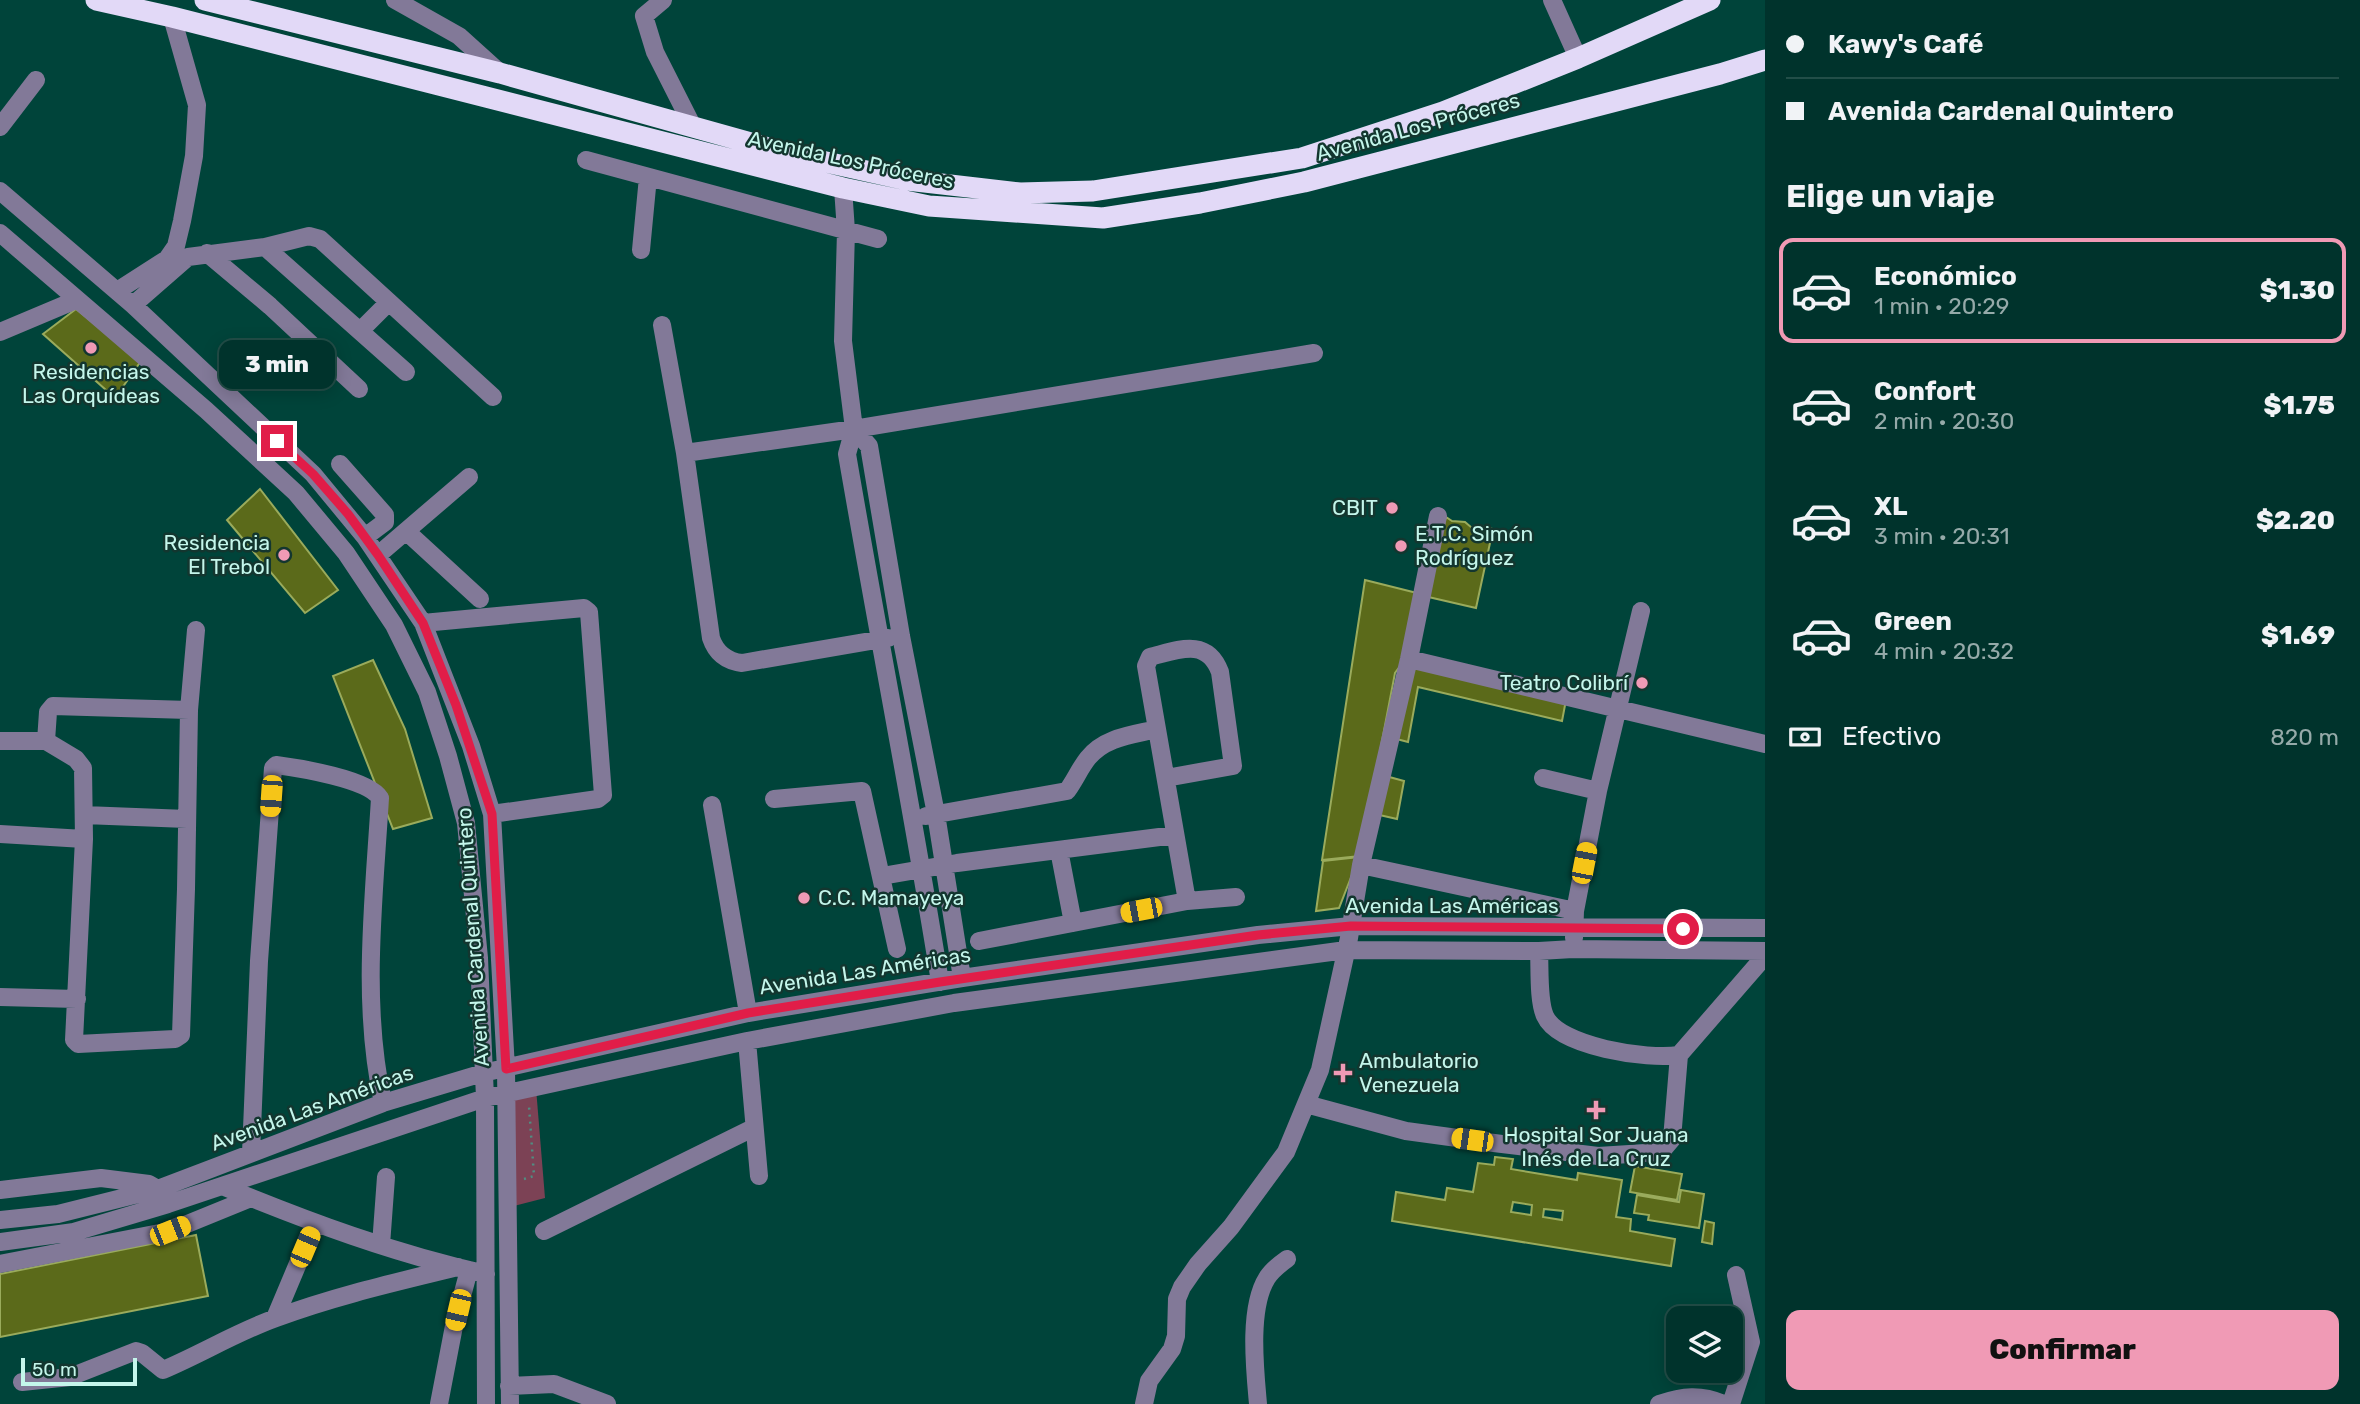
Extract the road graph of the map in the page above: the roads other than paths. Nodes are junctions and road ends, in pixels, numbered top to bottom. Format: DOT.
graph roads {
  1 [pos="96,0"];
  2 [pos="205,0"];
  3 [pos="395,0"];
  4 [pos="663,0"];
  5 [pos="1552,0"];
  6 [pos="1710,0"];
  7 [pos="172,17"];
  8 [pos="1765,49"];
  9 [pos="1578,58"];
  10 [pos="1765,60"];
  11 [pos="500,74"];
  12 [pos="1720,74"];
  13 [pos="36,80"];
  14 [pos="0,127"];
  15 [pos="693,127"];
  16 [pos="586,160"];
  17 [pos="648,177"];
  18 [pos="843,188"];
  19 [pos="0,191"];
  20 [pos="846,231"];
  21 [pos="0,233"];
  22 [pos="878,239"];
  23 [pos="265,247"];
  24 [pos="641,250"];
  25 [pos="207,253"];
  26 [pos="117,291"];
  27 [pos="76,300"];
  28 [pos="389,302"];
  29 [pos="133,305"];
  30 [pos="662,325"];
  31 [pos="360,331"];
  32 [pos="0,332"];
  33 [pos="1314,353"];
  34 [pos="406,372"];
  35 [pos="359,389"];
  36 [pos="493,397"];
  37 [pos="854,429"];
  38 [pos="685,453"];
  39 [pos="340,464"];
  40 [pos="469,477"];
  41 [pos="1438,516"];
  42 [pos="407,532"];
  43 [pos="365,537"];
  44 [pos="378,555"];
  45 [pos="480,599"];
  46 [pos="1641,611"];
  47 [pos="423,623"];
  48 [pos="196,630"];
  49 [pos="901,636"];
  50 [pos="878,640"];
  51 [pos="1409,659"];
  52 [pos="1617,709"];
  53 [pos="189,710"];
  54 [pos="1157,729"];
  55 [pos="0,741"];
  56 [pos="46,741"];
  57 [pos="1765,744"];
  58 [pos="1166,778"];
  59 [pos="1543,778"];
  60 [pos="1598,791"];
  61 [pos="774,799"];
  62 [pos="712,805"];
  63 [pos="492,814"];
  64 [pos="936,814"];
  65 [pos="84,815"];
  66 [pos="913,818"];
  67 [pos="187,819"];
  68 [pos="0,834"];
  69 [pos="1175,835"];
  70 [pos="84,839"];
  71 [pos="1059,850"];
  72 [pos="1362,865"];
  73 [pos="943,867"];
  74 [pos="923,871"];
  75 [pos="883,876"];
  76 [pos="1236,897"];
  77 [pos="1187,901"];
  78 [pos="1574,920"];
  79 [pos="1073,923"];
  80 [pos="1351,926"];
  81 [pos="1765,928"];
  82 [pos="979,941"];
  83 [pos="897,949"];
  84 [pos="1573,949"];
  85 [pos="1346,950"];
  86 [pos="1539,951"];
  87 [pos="1765,954"];
  88 [pos="962,978"];
  89 [pos="940,982"];
  90 [pos="0,997"];
  91 [pos="77,999"];
  92 [pos="748,1013"];
  93 [pos="747,1041"];
  94 [pos="1679,1055"];
  95 [pos="506,1069"];
  96 [pos="483,1073"];
  97 [pos="506,1093"];
  98 [pos="485,1098"];
  99 [pos="383,1103"];
  100 [pos="1306,1104"];
  101 [pos="753,1128"];
  102 [pos="251,1153"];
  103 [pos="758,1176"];
  104 [pos="386,1178"];
  105 [pos="222,1186"];
  106 [pos="158,1189"];
  107 [pos="0,1191"];
  108 [pos="251,1198"];
  109 [pos="0,1220"];
  110 [pos="315,1223"];
  111 [pos="544,1231"];
  112 [pos="0,1242"];
  113 [pos="381,1245"];
  114 [pos="1287,1259"];
  115 [pos="0,1264"];
  116 [pos="471,1270"];
  117 [pos="1736,1275"];
  118 [pos="275,1318"];
  119 [pos="22,1382"];
  120 [pos="510,1395"];
  121 [pos="439,1404"];
  122 [pos="486,1404"];
  123 [pos="607,1404"];
  124 [pos="1144,1404"];
  125 [pos="1258,1404"];
  126 [pos="1659,1404"];
  127 [pos="1724,1404"];
  128 [pos="1731,1404"];
  1 -- 7 [label="highway, Avenida Los Próceres"];
  2 -- 11 [label="highway, Avenida Los Próceres"];
  3 -- 11 [label="street"];
  4 -- 15 [label="street"];
  5 -- 9 [label="street"];
  6 -- 9 [label="highway, Avenida Los Próceres"];
  7 -- 18 [label="highway, Avenida Los Próceres"];
  7 -- 26 [label="street"];
  8 -- 12 [label="highway"];
  9 -- 15 [label="highway, Avenida Los Próceres"];
  10 -- 12 [label="highway, Avenida Los Próceres"];
  11 -- 15 [label="highway, Avenida Los Próceres"];
  12 -- 18 [label="highway, Avenida Los Próceres"];
  13 -- 14 [label="street"];
  16 -- 17 [label="street"];
  17 -- 20 [label="street"];
  17 -- 24 [label="street"];
  18 -- 20 [label="street"];
  19 -- 26 [label="street, Avenida Cardenal Quintero"];
  20 -- 22 [label="street"];
  20 -- 37 [label="street"];
  21 -- 27 [label="street, Avenida Cardenal Quintero"];
  23 -- 25 [label="street"];
  23 -- 28 [label="street"];
  23 -- 31 [label="street"];
  25 -- 29 [label="street"];
  25 -- 35 [label="street"];
  26 -- 29 [label="street, Avenida Cardenal Quintero"];
  27 -- 32 [label="street"];
  27 -- 96 [label="street, Avenida Cardenal Quintero"];
  28 -- 31 [label="street"];
  28 -- 36 [label="street"];
  29 -- 43 [label="street, Avenida Cardenal Quintero"];
  30 -- 38 [label="street"];
  31 -- 34 [label="street"];
  33 -- 37 [label="street"];
  37 -- 38 [label="street"];
  37 -- 49 [label="street"];
  37 -- 50 [label="street"];
  38 -- 50 [label="street"];
  39 -- 43 [label="street"];
  40 -- 42 [label="street"];
  41 -- 51 [label="street"];
  42 -- 44 [label="street"];
  42 -- 45 [label="street"];
  43 -- 44 [label="street, Avenida Cardenal Quintero"];
  44 -- 47 [label="street, Avenida Cardenal Quintero"];
  46 -- 52 [label="street"];
  47 -- 63 [label="street, Avenida Cardenal Quintero"];
  47 -- 63 [label="street"];
  48 -- 53 [label="street"];
  49 -- 50 [label="street"];
  49 -- 64 [label="street"];
  50 -- 66 [label="street"];
  51 -- 52 [label="street"];
  51 -- 72 [label="street"];
  52 -- 57 [label="street"];
  52 -- 60 [label="street"];
  53 -- 56 [label="street"];
  53 -- 67 [label="street"];
  54 -- 58 [label="street"];
  54 -- 58 [label="street"];
  54 -- 64 [label="street"];
  55 -- 56 [label="street"];
  56 -- 65 [label="street"];
  58 -- 69 [label="street"];
  59 -- 60 [label="street"];
  60 -- 78 [label="street"];
  61 -- 75 [label="street"];
  62 -- 92 [label="street"];
  63 -- 95 [label="street, Avenida Cardenal Quintero"];
  64 -- 66 [label="street"];
  64 -- 73 [label="street"];
  65 -- 67 [label="street"];
  65 -- 70 [label="street"];
  66 -- 74 [label="street"];
  67 -- 91 [label="street"];
  68 -- 70 [label="street"];
  69 -- 71 [label="street"];
  69 -- 77 [label="street"];
  70 -- 91 [label="street"];
  71 -- 73 [label="street"];
  71 -- 79 [label="street"];
  72 -- 78 [label="street"];
  72 -- 80 [label="street"];
  73 -- 74 [label="street"];
  73 -- 88 [label="street"];
  74 -- 75 [label="street"];
  74 -- 89 [label="street"];
  75 -- 83 [label="street"];
  76 -- 77 [label="street"];
  77 -- 79 [label="street"];
  78 -- 80 [label="street, Avenida Las Américas"];
  78 -- 81 [label="street, Avenida Las Américas"];
  78 -- 84 [label="street"];
  79 -- 82 [label="street"];
  80 -- 85 [label="street"];
  80 -- 88 [label="street, Avenida Las Américas"];
  84 -- 86 [label="street, Avenida Las Américas"];
  84 -- 87 [label="street, Avenida Las Américas"];
  85 -- 86 [label="street, Avenida Las Américas"];
  85 -- 93 [label="street, Avenida Las Américas"];
  85 -- 100 [label="street"];
  86 -- 94 [label="street"];
  87 -- 94 [label="street"];
  88 -- 89 [label="street, Avenida Las Américas"];
  89 -- 92 [label="street, Avenida Las Américas"];
  90 -- 91 [label="street"];
  92 -- 95 [label="street, Avenida Las Américas"];
  93 -- 97 [label="street, Avenida Las Américas"];
  93 -- 101 [label="street"];
  94 -- 100 [label="street"];
  95 -- 96 [label="street, Avenida Las Américas"];
  95 -- 97 [label="street, Avenida Cardenal Quintero"];
  96 -- 98 [label="street, Avenida Cardenal Quintero"];
  96 -- 99 [label="street, Avenida Las Américas"];
  97 -- 98 [label="street, Avenida Las Américas"];
  97 -- 120 [label="street, Avenida Cardenal Quintero"];
  98 -- 105 [label="street, Avenida Las Américas"];
  98 -- 116 [label="street, Avenida Cardenal Quintero"];
  99 -- 102 [label="street, Avenida Las Américas"];
  99 -- 102 [label="street"];
  100 -- 124 [label="street"];
  101 -- 103 [label="street"];
  101 -- 111 [label="street"];
  102 -- 106 [label="street, Avenida Las Américas"];
  104 -- 113 [label="street"];
  105 -- 108 [label="street"];
  105 -- 112 [label="street, Avenida Las Américas"];
  106 -- 107 [label="street"];
  106 -- 109 [label="street, Avenida Las Américas"];
  108 -- 110 [label="street"];
  108 -- 115 [label="street"];
  110 -- 113 [label="street"];
  110 -- 118 [label="street"];
  113 -- 116 [label="street"];
  114 -- 125 [label="street"];
  116 -- 118 [label="street"];
  116 -- 121 [label="street"];
  116 -- 122 [label="street, Avenida Cardenal Quintero"];
  117 -- 128 [label="street"];
  118 -- 119 [label="street"];
  120 -- 123 [label="street"];
  126 -- 127 [label="street"];
}
